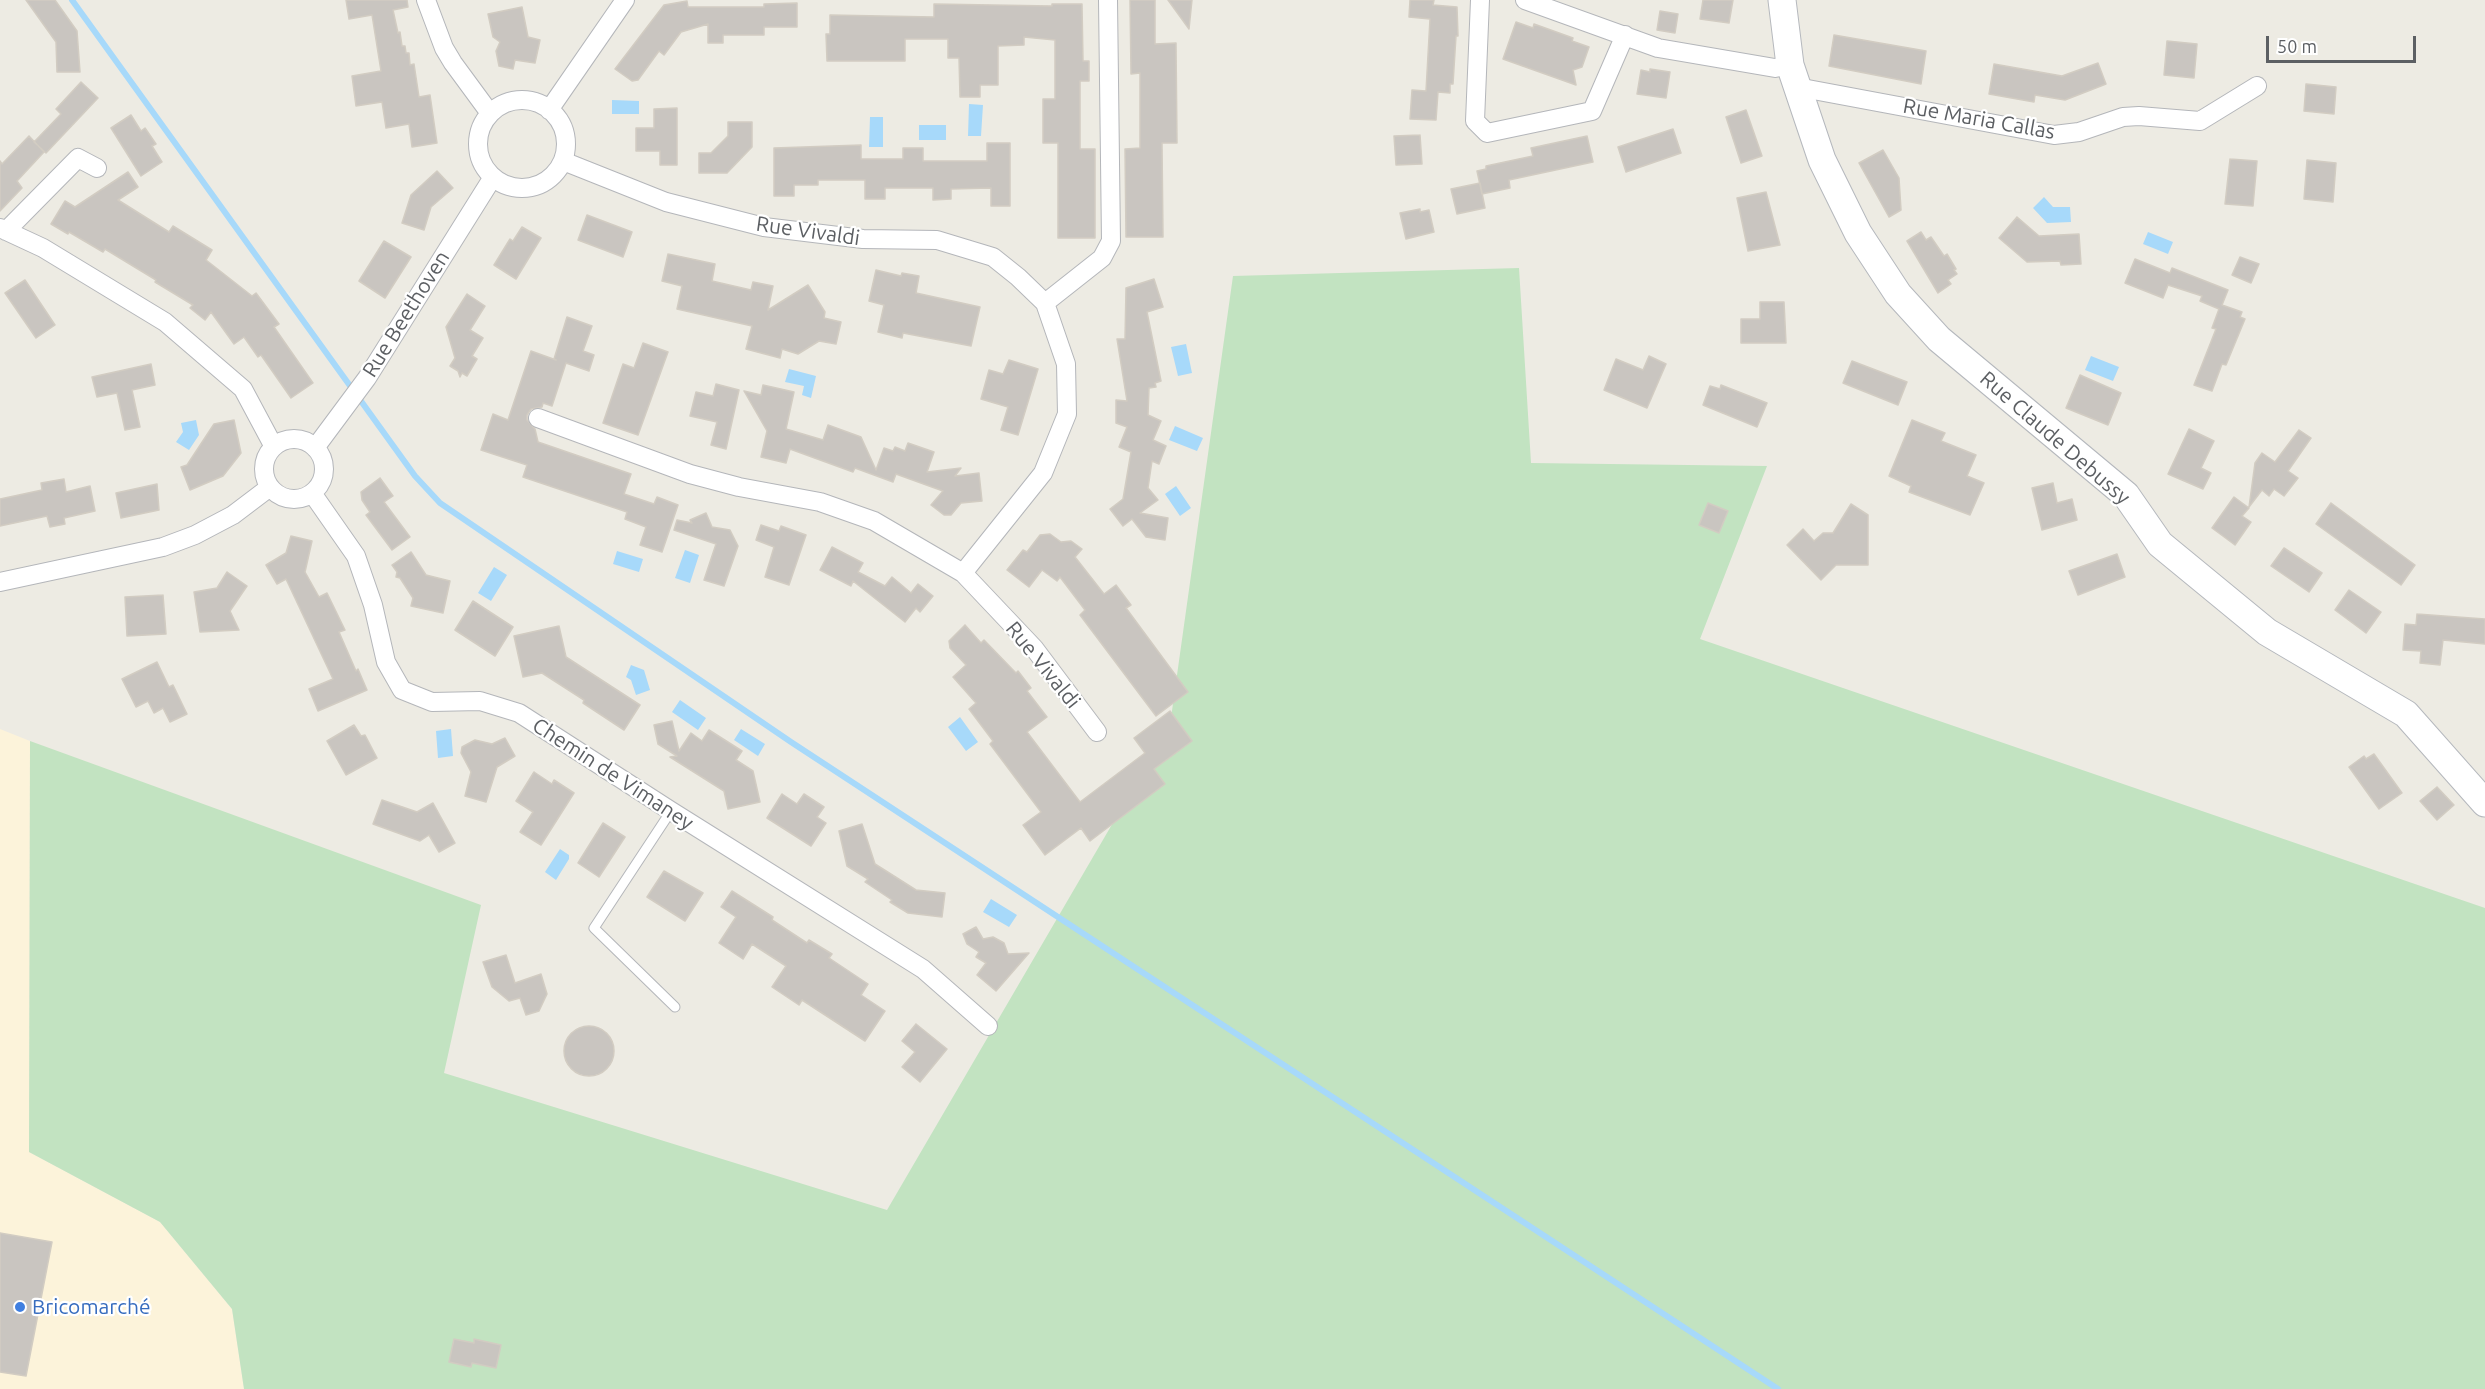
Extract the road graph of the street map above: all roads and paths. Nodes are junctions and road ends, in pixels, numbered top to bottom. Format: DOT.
graph roads {
  1 [pos="426,0"];
  2 [pos="624,0"];
  3 [pos="1108,0"];
  4 [pos="1480,0"];
  5 [pos="1525,0"];
  6 [pos="1782,0"];
  7 [pos="1625,35"];
  8 [pos="1794,76"];
  9 [pos="2257,86"];
  10 [pos="549,110"];
  11 [pos="489,112"];
  12 [pos="563,160"];
  13 [pos="97,168"];
  14 [pos="493,177"];
  15 [pos="3,229"];
  16 [pos="1045,303"];
  17 [pos="538,418"];
  18 [pos="274,447"];
  19 [pos="315,448"];
  20 [pos="270,488"];
  21 [pos="312,493"];
  22 [pos="963,573"];
  23 [pos="0,582"];
  24 [pos="1097,732"];
  25 [pos="2485,803"];
  26 [pos="671,811"];
  27 [pos="675,1007"];
  28 [pos="988,1026"];
  1 -- 11 [label="street"];
  2 -- 10 [label="street"];
  3 -- 16 [label="street"];
  4 -- 7 [label="street"];
  5 -- 7 [label="street, Rue Maria Callas"];
  6 -- 8 [label="street, Rue Claude Debussy"];
  7 -- 8 [label="street, Rue Maria Callas"];
  8 -- 9 [label="street, Rue Maria Callas"];
  8 -- 25 [label="street, Rue Claude Debussy"];
  10 -- 11 [label="street"];
  10 -- 12 [label="street"];
  11 -- 14 [label="street"];
  12 -- 14 [label="street"];
  12 -- 16 [label="street, Rue Vivaldi"];
  13 -- 15 [label="street"];
  14 -- 19 [label="street, Rue Beethoven"];
  15 -- 18 [label="street"];
  16 -- 22 [label="street, Rue Vivaldi"];
  17 -- 22 [label="street, Rue Vivaldi"];
  18 -- 19 [label="street"];
  18 -- 20 [label="street"];
  19 -- 21 [label="street"];
  20 -- 21 [label="street"];
  20 -- 23 [label="street"];
  21 -- 26 [label="street, Chemin de Vimaney"];
  22 -- 24 [label="street, Rue Vivaldi"];
  26 -- 27 [label="lane"];
  26 -- 28 [label="street, Chemin de Vimaney"];
}
